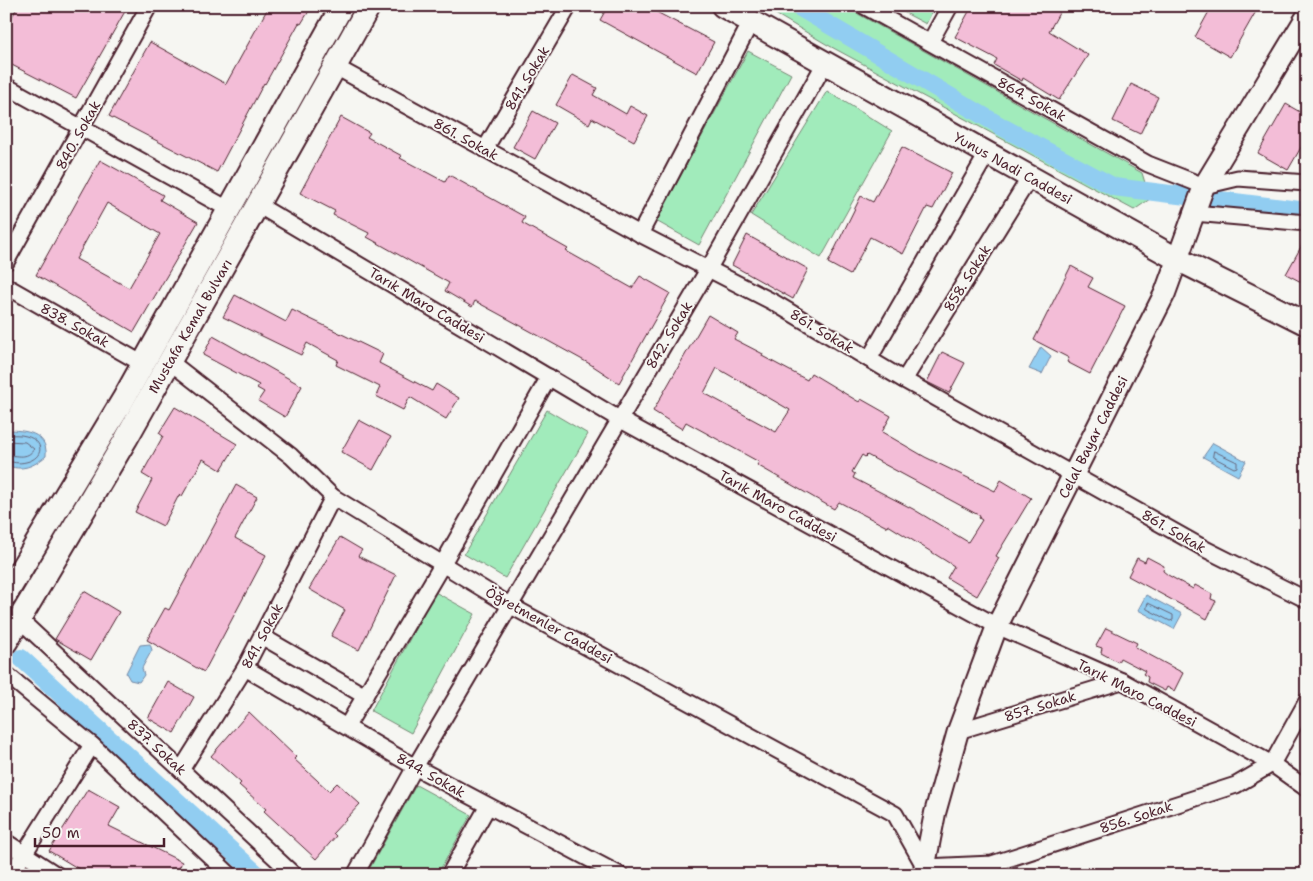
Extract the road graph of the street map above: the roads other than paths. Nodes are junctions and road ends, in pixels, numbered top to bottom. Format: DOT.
graph roads {
  1 [pos="150,6"];
  2 [pos="342,6"];
  3 [pos="369,6"];
  4 [pos="570,6"];
  5 [pos="723,6"];
  6 [pos="864,6"];
  7 [pos="950,6"];
  8 [pos="1307,16"];
  9 [pos="751,22"];
  10 [pos="930,42"];
  11 [pos="825,63"];
  12 [pos="334,66"];
  13 [pos="6,86"];
  14 [pos="82,128"];
  15 [pos="485,149"];
  16 [pos="987,154"];
  17 [pos="1030,177"];
  18 [pos="1307,183"];
  19 [pos="1204,186"];
  20 [pos="258,205"];
  21 [pos="230,210"];
  22 [pos="1195,212"];
  23 [pos="1307,223"];
  24 [pos="640,234"];
  25 [pos="1177,259"];
  26 [pos="6,262"];
  27 [pos="709,268"];
  28 [pos="6,286"];
  29 [pos="1307,324"];
  30 [pos="870,359"];
  31 [pos="169,361"];
  32 [pos="143,364"];
  33 [pos="549,377"];
  34 [pos="904,380"];
  35 [pos="619,419"];
  36 [pos="1075,474"];
  37 [pos="333,497"];
  38 [pos="442,565"];
  39 [pos="6,594"];
  40 [pos="1307,600"];
  41 [pos="511,606"];
  42 [pos="19,619"];
  43 [pos="997,626"];
  44 [pos="263,637"];
  45 [pos="6,642"];
  46 [pos="246,668"];
  47 [pos="6,674"];
  48 [pos="1122,681"];
  49 [pos="365,696"];
  50 [pos="1307,701"];
  51 [pos="347,726"];
  52 [pos="958,731"];
  53 [pos="92,745"];
  54 [pos="1272,764"];
  55 [pos="416,767"];
  56 [pos="181,770"];
  57 [pos="1307,789"];
  58 [pos="488,806"];
  59 [pos="6,842"];
  60 [pos="25,854"];
  61 [pos="925,872"];
  62 [pos="11,875"];
  63 [pos="57,875"];
  64 [pos="230,875"];
  65 [pos="294,875"];
  66 [pos="355,875"];
  67 [pos="449,875"];
  68 [pos="620,875"];
  1 -- 14 [label="street, 840. Sokak"];
  2 -- 21 [label="main road, Mustafa Kemal Bulvarı"];
  3 -- 12 [label="main road, Mustafa Kemal Bulvarı"];
  4 -- 15 [label="street, 841. Sokak"];
  5 -- 9 [label="main road, Yunus Nadi Caddesi"];
  6 -- 10 [label="street, 864. Sokak"];
  7 -- 10 [label="street"];
  8 -- 19 [label="street, Celal Bayar Caddesi"];
  9 -- 11 [label="main road, Yunus Nadi Caddesi"];
  9 -- 24 [label="street"];
  10 -- 19 [label="street, 864. Sokak"];
  11 -- 16 [label="main road, Yunus Nadi Caddesi"];
  11 -- 27 [label="street, 842. Sokak"];
  12 -- 15 [label="street, 861. Sokak"];
  12 -- 20 [label="main road, Mustafa Kemal Bulvarı"];
  13 -- 14 [label="street"];
  14 -- 21 [label="street"];
  14 -- 26 [label="street, 840. Sokak"];
  15 -- 24 [label="street, 861. Sokak"];
  16 -- 17 [label="main road, Yunus Nadi Caddesi"];
  16 -- 30 [label="street"];
  17 -- 25 [label="main road, Yunus Nadi Caddesi"];
  17 -- 34 [label="street, 858. Sokak"];
  18 -- 19 [label="street"];
  19 -- 22 [label="street, Celal Bayar Caddesi"];
  20 -- 31 [label="main road, Mustafa Kemal Bulvarı"];
  20 -- 33 [label="street, Tarık Maro Caddesi"];
  21 -- 32 [label="main road, Mustafa Kemal Bulvarı"];
  22 -- 23 [label="street"];
  22 -- 25 [label="street, Celal Bayar Caddesi"];
  24 -- 27 [label="street, 861. Sokak"];
  25 -- 29 [label="main road, Yunus Nadi Caddesi"];
  25 -- 36 [label="street, Celal Bayar Caddesi"];
  27 -- 30 [label="street, 861. Sokak"];
  27 -- 35 [label="street, 842. Sokak"];
  28 -- 32 [label="street, 838. Sokak"];
  30 -- 34 [label="street, 861. Sokak"];
  31 -- 37 [label="street, Öğretmenler Caddesi"];
  31 -- 42 [label="main road, Mustafa Kemal Bulvarı"];
  32 -- 39 [label="main road, Mustafa Kemal Bulvarı"];
  33 -- 35 [label="street, Tarık Maro Caddesi"];
  33 -- 38 [label="street"];
  34 -- 36 [label="street, 861. Sokak"];
  35 -- 41 [label="street, 842. Sokak"];
  35 -- 43 [label="street, Tarık Maro Caddesi"];
  36 -- 40 [label="street, 861. Sokak"];
  36 -- 43 [label="street, Celal Bayar Caddesi"];
  37 -- 38 [label="street, Öğretmenler Caddesi"];
  37 -- 44 [label="street, 841. Sokak"];
  38 -- 41 [label="street, Öğretmenler Caddesi"];
  38 -- 49 [label="street"];
  41 -- 55 [label="street, 842. Sokak"];
  41 -- 61 [label="street, Öğretmenler Caddesi"];
  42 -- 45 [label="main road, Mustafa Kemal Bulvarı"];
  42 -- 56 [label="street, 837. Sokak"];
  43 -- 48 [label="street, Tarık Maro Caddesi"];
  43 -- 52 [label="street, Celal Bayar Caddesi"];
  44 -- 46 [label="street, 841. Sokak"];
  44 -- 49 [label="street"];
  46 -- 51 [label="street, 844. Sokak"];
  46 -- 56 [label="street, 841. Sokak"];
  47 -- 53 [label="street"];
  48 -- 52 [label="street, 857. Sokak"];
  48 -- 54 [label="street, Tarık Maro Caddesi"];
  49 -- 51 [label="street"];
  50 -- 54 [label="street"];
  51 -- 55 [label="street, 844. Sokak"];
  52 -- 61 [label="street, Celal Bayar Caddesi"];
  53 -- 60 [label="street"];
  53 -- 64 [label="street"];
  54 -- 57 [label="street, Tarık Maro Caddesi"];
  54 -- 61 [label="street, 856. Sokak"];
  55 -- 58 [label="street, 844. Sokak"];
  55 -- 66 [label="street, 842. Sokak"];
  56 -- 65 [label="street, 837. Sokak"];
  58 -- 67 [label="street"];
  58 -- 68 [label="street, 844. Sokak"];
  59 -- 60 [label="street"];
  60 -- 62 [label="street"];
  60 -- 63 [label="street"];
}
